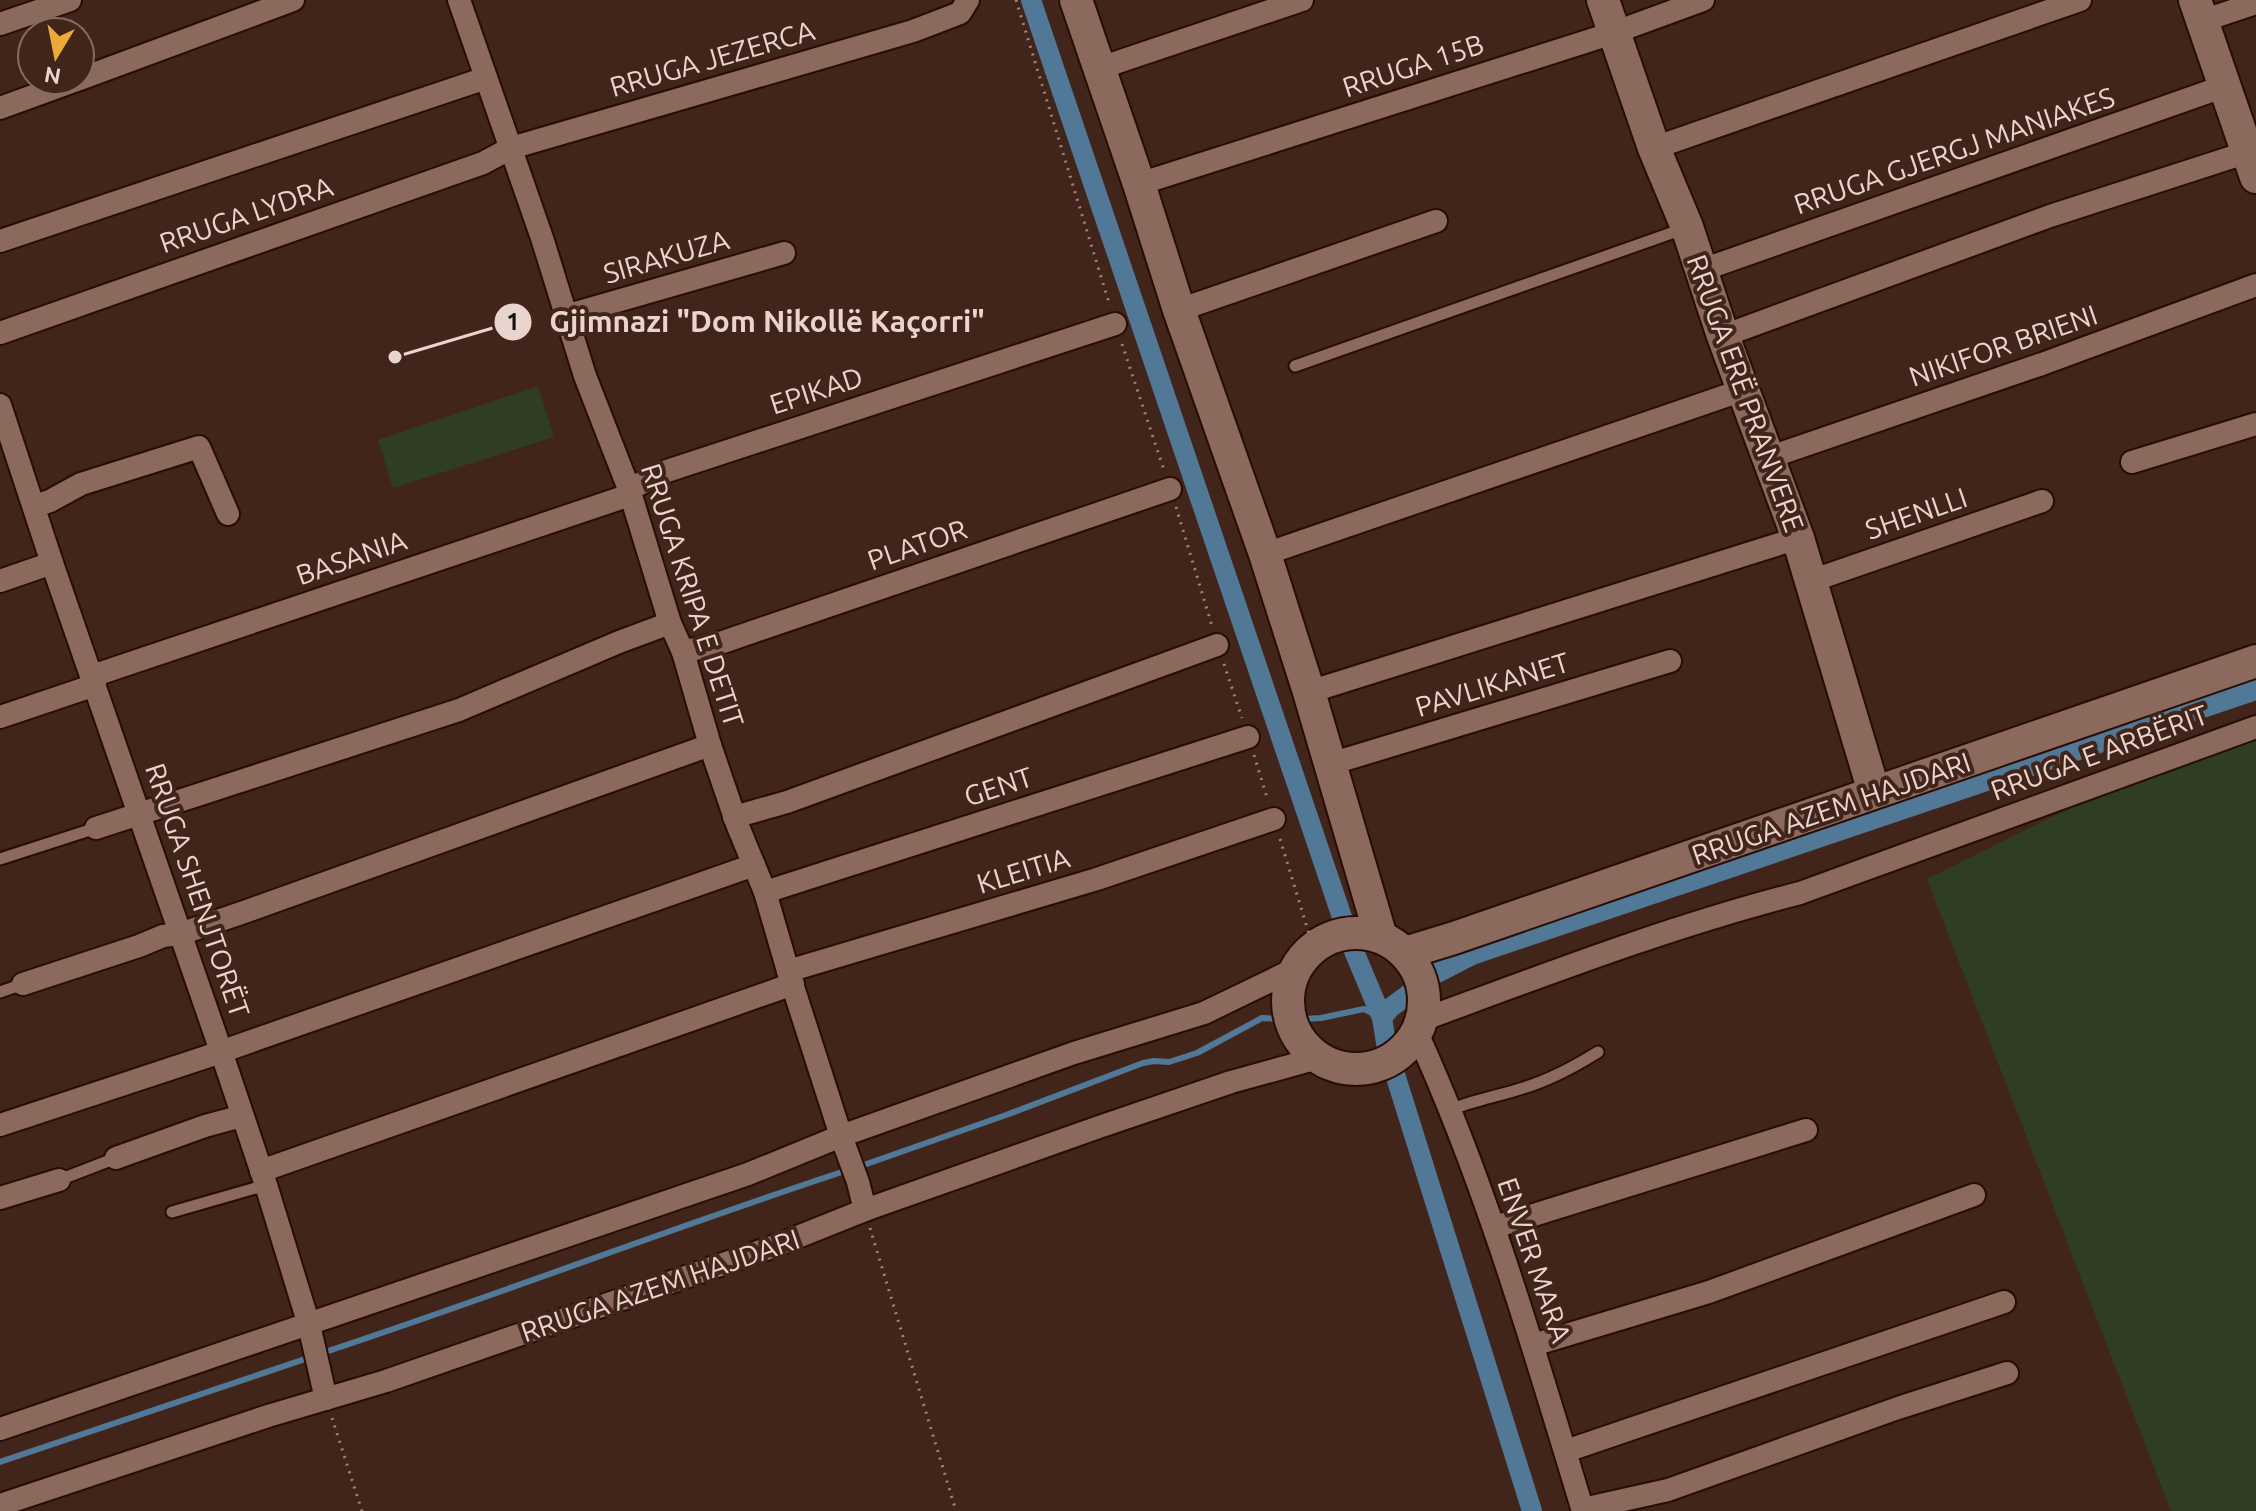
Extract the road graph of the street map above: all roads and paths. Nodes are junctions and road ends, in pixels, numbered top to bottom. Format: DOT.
graph roads {
  1 [pos="70,0"];
  2 [pos="293,0"];
  3 [pos="459,0"];
  4 [pos="968,0"];
  5 [pos="1302,0"];
  6 [pos="1603,0"];
  7 [pos="1703,0"];
  8 [pos="2080,0"];
  9 [pos="1084,2"];
  10 [pos="2256,3"];
  11 [pos="2199,10"];
  12 [pos="0,24"];
  13 [pos="1613,33"];
  14 [pos="1100,68"];
  15 [pos="96,72"];
  16 [pos="486,78"];
  17 [pos="2225,86"];
  18 [pos="32,96"];
  19 [pos="0,108"];
  20 [pos="511,148"];
  21 [pos="1654,148"];
  22 [pos="2250,149"];
  23 [pos="1139,184"];
  24 [pos="1436,221"];
  25 [pos="1687,227"];
  26 [pos="0,241"];
  27 [pos="784,253"];
  28 [pos="1702,270"];
  29 [pos="2256,285"];
  30 [pos="1179,310"];
  31 [pos="565,316"];
  32 [pos="1115,324"];
  33 [pos="0,333"];
  34 [pos="1723,336"];
  35 [pos="1295,366"];
  36 [pos="1743,390"];
  37 [pos="0,405"];
  38 [pos="2256,424"];
  39 [pos="5,435"];
  40 [pos="1770,457"];
  41 [pos="2132,462"];
  42 [pos="1170,489"];
  43 [pos="630,492"];
  44 [pos="2042,501"];
  45 [pos="35,506"];
  46 [pos="228,514"];
  47 [pos="1798,538"];
  48 [pos="1265,554"];
  49 [pos="52,563"];
  50 [pos="0,581"];
  51 [pos="1811,581"];
  52 [pos="670,623"];
  53 [pos="1217,645"];
  54 [pos="683,652"];
  55 [pos="1670,661"];
  56 [pos="2256,661"];
  57 [pos="94,681"];
  58 [pos="1309,692"];
  59 [pos="0,717"];
  60 [pos="2256,727"];
  61 [pos="1248,737"];
  62 [pos="710,745"];
  63 [pos="1330,764"];
  64 [pos="1874,792"];
  65 [pos="139,813"];
  66 [pos="734,817"];
  67 [pos="1274,819"];
  68 [pos="96,828"];
  69 [pos="0,859"];
  70 [pos="754,865"];
  71 [pos="765,892"];
  72 [pos="180,934"];
  73 [pos="1393,945"];
  74 [pos="1295,969"];
  75 [pos="791,978"];
  76 [pos="23,984"];
  77 [pos="0,992"];
  78 [pos="1420,1026"];
  79 [pos="221,1051"];
  80 [pos="1598,1052"];
  81 [pos="1318,1058"];
  82 [pos="1450,1110"];
  83 [pos="242,1116"];
  84 [pos="0,1125"];
  85 [pos="1806,1130"];
  86 [pos="841,1136"];
  87 [pos="116,1158"];
  88 [pos="263,1178"];
  89 [pos="59,1180"];
  90 [pos="1974,1195"];
  91 [pos="0,1198"];
  92 [pos="865,1210"];
  93 [pos="172,1212"];
  94 [pos="1495,1227"];
  95 [pos="2004,1302"];
  96 [pos="312,1335"];
  97 [pos="1533,1345"];
  98 [pos="2007,1373"];
  99 [pos="326,1399"];
  100 [pos="0,1429"];
  101 [pos="1566,1451"];
  102 [pos="0,1505"];
  103 [pos="1583,1510"];
  104 [pos="362,1511"];
  105 [pos="956,1511"];
  1 -- 12 [label="street"];
  2 -- 15 [label="street"];
  3 -- 16 [label="street, RRUGA KRIPA E DETIT"];
  4 -- 20 [label="street, RRUGA JEZERCA"];
  5 -- 14 [label="street"];
  6 -- 13 [label="street, RRUGA ERË PRANVERE"];
  7 -- 13 [label="street, RRUGA 15B"];
  8 -- 21 [label="street"];
  9 -- 14 [label="street"];
  10 -- 11 [label="street"];
  11 -- 17 [label="street"];
  13 -- 21 [label="street, RRUGA ERË PRANVERE"];
  13 -- 23 [label="street, RRUGA 15B"];
  14 -- 23 [label="street"];
  16 -- 20 [label="street, RRUGA KRIPA E DETIT"];
  16 -- 26 [label="street"];
  17 -- 22 [label="street"];
  17 -- 28 [label="street, RRUGA GJERGJ MANIAKES"];
  18 -- 19 [label="street"];
  20 -- 31 [label="street, RRUGA KRIPA E DETIT"];
  20 -- 33 [label="street, RRUGA LYDRA"];
  21 -- 25 [label="street, RRUGA ERË PRANVERE"];
  22 -- 34 [label="street"];
  23 -- 30 [label="street"];
  24 -- 30 [label="street"];
  25 -- 28 [label="street, RRUGA ERË PRANVERE"];
  25 -- 35 [label="lane"];
  27 -- 31 [label="street, SIRAKUZA"];
  28 -- 34 [label="street, RRUGA ERË PRANVERE"];
  29 -- 40 [label="street, NIKIFOR BRIENI"];
  30 -- 48 [label="street"];
  31 -- 43 [label="street, RRUGA KRIPA E DETIT"];
  32 -- 43 [label="street, EPIKAD"];
  34 -- 36 [label="street, RRUGA ERË PRANVERE"];
  36 -- 40 [label="street, RRUGA ERË PRANVERE"];
  36 -- 48 [label="street"];
  37 -- 39 [label="street, RRUGA SHENJTORËT"];
  38 -- 41 [label="street"];
  39 -- 45 [label="street, RRUGA SHENJTORËT"];
  40 -- 47 [label="street, RRUGA ERË PRANVERE"];
  42 -- 54 [label="street, PLATOR"];
  43 -- 52 [label="street, RRUGA KRIPA E DETIT"];
  43 -- 57 [label="street, BASANIA"];
  44 -- 51 [label="street, SHENLLI"];
  45 -- 46 [label="street"];
  45 -- 49 [label="street, RRUGA SHENJTORËT"];
  47 -- 51 [label="street, RRUGA ERË PRANVERE"];
  47 -- 58 [label="street"];
  48 -- 58 [label="street"];
  49 -- 50 [label="street"];
  49 -- 57 [label="street, RRUGA SHENJTORËT"];
  51 -- 64 [label="street, RRUGA ERË PRANVERE"];
  52 -- 54 [label="street, RRUGA KRIPA E DETIT"];
  52 -- 65 [label="street"];
  53 -- 66 [label="street"];
  54 -- 62 [label="street, RRUGA KRIPA E DETIT"];
  55 -- 63 [label="street, PAVLIKANET"];
  56 -- 64 [label="street, RRUGA AZEM HAJDARI"];
  57 -- 59 [label="street, BASANIA"];
  57 -- 65 [label="street, RRUGA SHENJTORËT"];
  58 -- 63 [label="street"];
  60 -- 78 [label="street, RRUGA E ARBËRIT"];
  61 -- 71 [label="street, GENT"];
  62 -- 66 [label="street, RRUGA KRIPA E DETIT"];
  62 -- 72 [label="street"];
  63 -- 73 [label="street"];
  64 -- 73 [label="street, RRUGA AZEM HAJDARI"];
  65 -- 68 [label="street"];
  65 -- 72 [label="street, RRUGA SHENJTORËT"];
  66 -- 70 [label="street, RRUGA KRIPA E DETIT"];
  67 -- 75 [label="street, KLEITIA"];
  68 -- 69 [label="lane"];
  70 -- 71 [label="street, RRUGA KRIPA E DETIT"];
  70 -- 79 [label="street"];
  71 -- 75 [label="street, RRUGA KRIPA E DETIT"];
  72 -- 76 [label="street"];
  72 -- 79 [label="street, RRUGA SHENJTORËT"];
  73 -- 74 [label="street, RRUGA AZEM HAJDARI"];
  73 -- 78 [label="street"];
  74 -- 81 [label="street"];
  74 -- 86 [label="street, RRUGA AZEM HAJDARI"];
  75 -- 86 [label="street, RRUGA KRIPA E DETIT"];
  75 -- 88 [label="street, KLEITIA"];
  76 -- 77 [label="lane"];
  78 -- 81 [label="street"];
  78 -- 82 [label="street, ENVER MARA"];
  79 -- 83 [label="street, RRUGA SHENJTORËT"];
  79 -- 84 [label="street"];
  80 -- 82 [label="lane"];
  81 -- 92 [label="street, RRUGA AZEM HAJDARI"];
  82 -- 94 [label="street, ENVER MARA"];
  83 -- 87 [label="street"];
  83 -- 88 [label="street, RRUGA SHENJTORËT"];
  85 -- 94 [label="street"];
  86 -- 92 [label="street, RRUGA KRIPA E DETIT"];
  86 -- 96 [label="street, RRUGA AZEM HAJDARI"];
  87 -- 89 [label="lane"];
  88 -- 93 [label="lane"];
  88 -- 96 [label="street, RRUGA SHENJTORËT"];
  89 -- 91 [label="street"];
  90 -- 97 [label="street"];
  92 -- 99 [label="street, RRUGA AZEM HAJDARI"];
  92 -- 105 [label="path"];
  94 -- 97 [label="street, ENVER MARA"];
  95 -- 101 [label="street"];
  96 -- 99 [label="street, RRUGA SHENJTORËT"];
  96 -- 100 [label="street, RRUGA AZEM HAJDARI"];
  97 -- 101 [label="street, ENVER MARA"];
  98 -- 103 [label="street"];
  99 -- 102 [label="street, RRUGA AZEM HAJDARI"];
  99 -- 104 [label="path"];
  101 -- 103 [label="street, ENVER MARA"];
}
